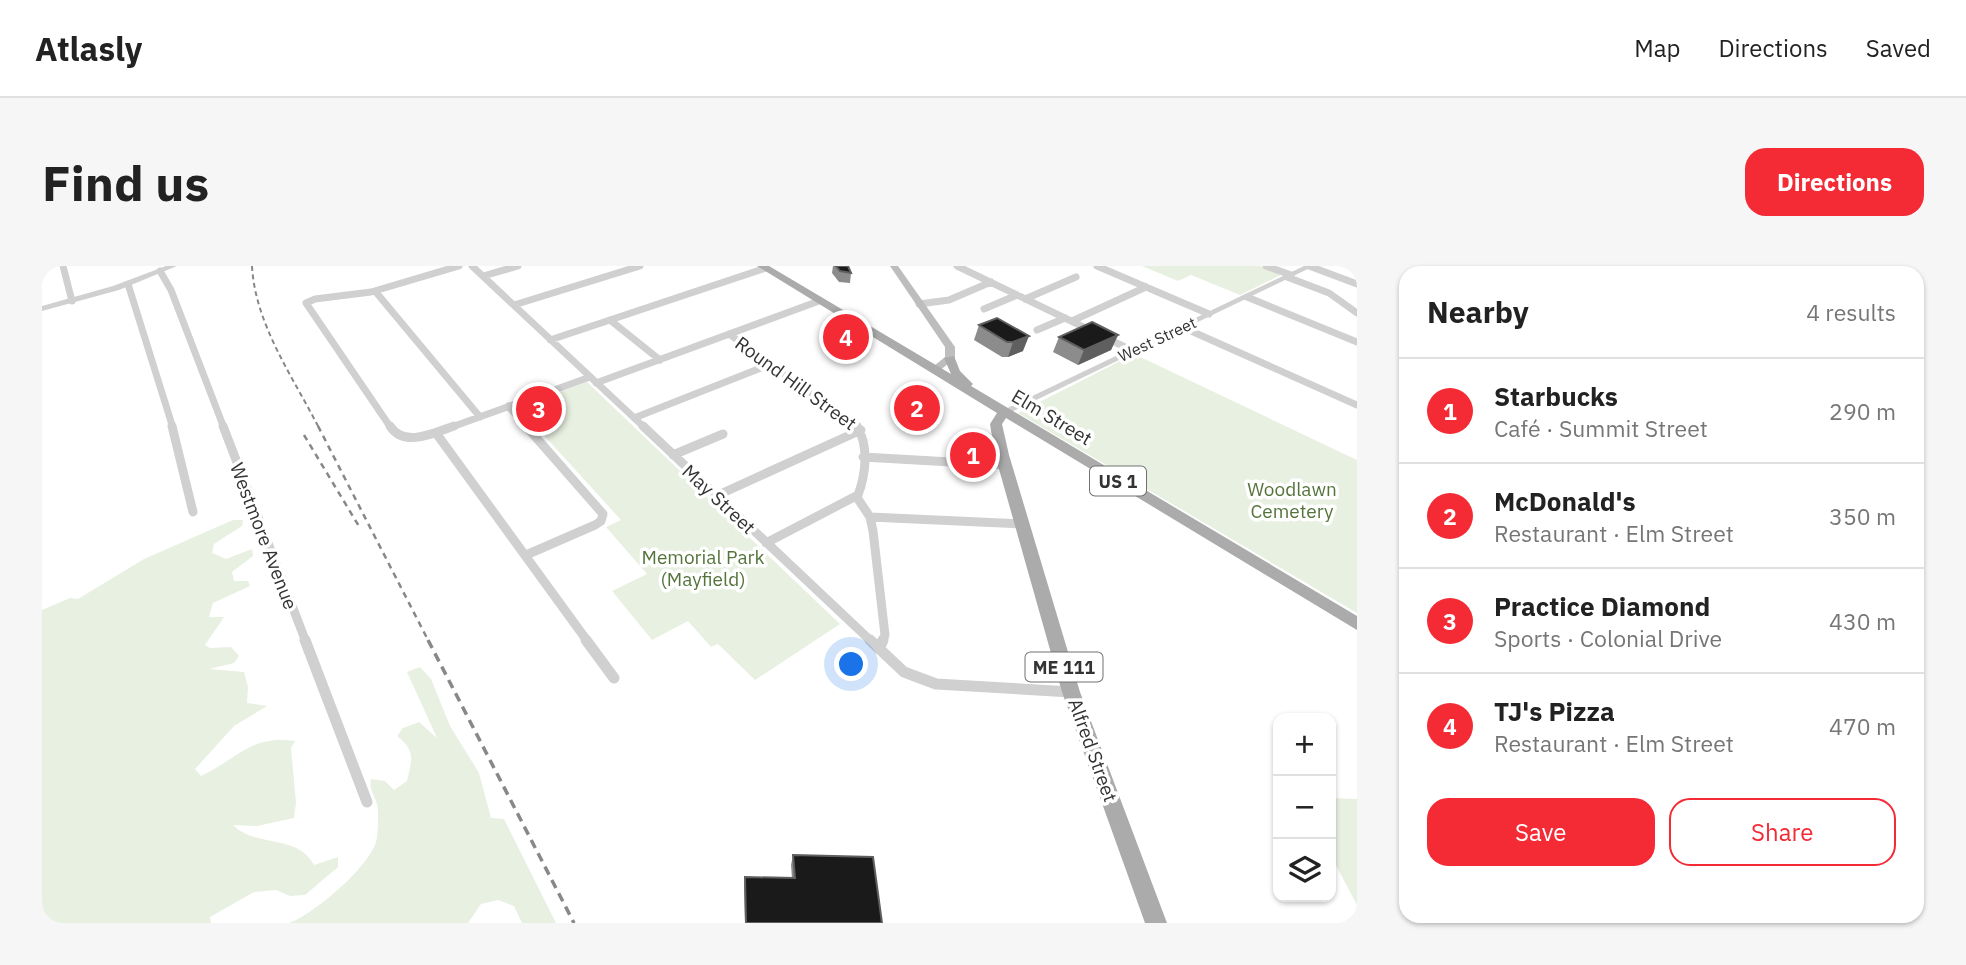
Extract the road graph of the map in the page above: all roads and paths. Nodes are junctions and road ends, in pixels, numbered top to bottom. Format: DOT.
graph roads {
  1 [pos="63,266"];
  2 [pos="173,266"];
  3 [pos="459,266"];
  4 [pos="472,266"];
  5 [pos="518,266"];
  6 [pos="640,266"];
  7 [pos="894,266"];
  8 [pos="957,266"];
  9 [pos="1097,266"];
  10 [pos="1266,266"];
  11 [pos="1310,266"];
  12 [pos="764,267"];
  13 [pos="160,271"];
  14 [pos="483,276"];
  15 [pos="1289,276"];
  16 [pos="1076,277"];
  17 [pos="991,282"];
  18 [pos="128,284"];
  19 [pos="1357,284"];
  20 [pos="1146,287"];
  21 [pos="375,291"];
  22 [pos="1017,295"];
  23 [pos="1247,297"];
  24 [pos="1025,299"];
  25 [pos="72,301"];
  26 [pos="819,301"];
  27 [pos="919,304"];
  28 [pos="514,305"];
  29 [pos="42,309"];
  30 [pos="984,309"];
  31 [pos="1357,313"];
  32 [pos="1209,314"];
  33 [pos="610,320"];
  34 [pos="1068,320"];
  35 [pos="1182,327"];
  36 [pos="1037,330"];
  37 [pos="729,334"];
  38 [pos="550,340"];
  39 [pos="1357,342"];
  40 [pos="1131,350"];
  41 [pos="950,358"];
  42 [pos="660,360"];
  43 [pos="771,363"];
  44 [pos="934,370"];
  45 [pos="593,380"];
  46 [pos="973,394"];
  47 [pos="1357,405"];
  48 [pos="508,406"];
  49 [pos="1004,412"];
  50 [pos="480,417"];
  51 [pos="634,418"];
  52 [pos="987,420"];
  53 [pos="861,430"];
  54 [pos="723,434"];
  55 [pos="437,435"];
  56 [pos="673,455"];
  57 [pos="863,457"];
  58 [pos="1003,460"];
  59 [pos="716,496"];
  60 [pos="856,496"];
  61 [pos="193,512"];
  62 [pos="870,517"];
  63 [pos="1022,524"];
  64 [pos="765,543"];
  65 [pos="526,555"];
  66 [pos="1357,624"];
  67 [pos="878,649"];
  68 [pos="614,678"];
  69 [pos="1071,692"];
  70 [pos="367,802"];
  71 [pos="1156,923"];
  1 -- 25 [label="street"];
  2 -- 13 [label="street"];
  3 -- 21 [label="street"];
  4 -- 14 [label="street, May Street"];
  5 -- 14 [label="street"];
  6 -- 28 [label="street"];
  7 -- 27 [label="main road"];
  8 -- 17 [label="street"];
  9 -- 20 [label="street"];
  10 -- 15 [label="street"];
  11 -- 15 [label="street, West Street"];
  11 -- 19 [label="street"];
  12 -- 26 [label="main road, Elm Street / US 1"];
  12 -- 33 [label="street"];
  13 -- 18 [label="street"];
  13 -- 70 [label="street, Westmore Avenue"];
  14 -- 28 [label="street, May Street"];
  15 -- 23 [label="street, West Street"];
  15 -- 31 [label="street"];
  16 -- 24 [label="street"];
  17 -- 22 [label="street"];
  17 -- 27 [label="street"];
  18 -- 25 [label="street"];
  18 -- 61 [label="street"];
  20 -- 32 [label="street"];
  20 -- 34 [label="street"];
  21 -- 50 [label="street"];
  21 -- 55 [label="street"];
  22 -- 24 [label="street"];
  22 -- 30 [label="street"];
  23 -- 32 [label="street, West Street"];
  23 -- 39 [label="street"];
  24 -- 34 [label="street"];
  25 -- 29 [label="street"];
  26 -- 37 [label="street"];
  26 -- 44 [label="main road, Elm Street / US 1"];
  27 -- 41 [label="main road"];
  28 -- 38 [label="street, May Street"];
  32 -- 35 [label="street, West Street"];
  33 -- 38 [label="street"];
  33 -- 42 [label="street"];
  34 -- 36 [label="street"];
  34 -- 40 [label="street"];
  35 -- 40 [label="street, West Street"];
  35 -- 47 [label="street"];
  37 -- 42 [label="street"];
  37 -- 43 [label="street, Round Hill Street"];
  38 -- 45 [label="street, May Street"];
  40 -- 49 [label="street, West Street"];
  41 -- 44 [label="main road"];
  41 -- 46 [label="main road, Alfred Street"];
  42 -- 45 [label="street"];
  43 -- 51 [label="street"];
  43 -- 53 [label="street, Round Hill Street"];
  44 -- 46 [label="main road, Elm Street / US 1"];
  45 -- 48 [label="street"];
  45 -- 51 [label="street, May Street"];
  46 -- 49 [label="main road, Elm Street / US 1"];
  46 -- 52 [label="main road, Alfred Street"];
  48 -- 50 [label="street"];
  48 -- 65 [label="street"];
  49 -- 52 [label="main road"];
  49 -- 58 [label="main road, Alfred Street / ME 111"];
  49 -- 66 [label="main road, Elm Street / US 1"];
  50 -- 55 [label="street"];
  51 -- 56 [label="street, May Street"];
  52 -- 58 [label="main road, Alfred Street / ME 111"];
  53 -- 57 [label="street, Round Hill Street"];
  53 -- 59 [label="street"];
  54 -- 56 [label="street"];
  55 -- 65 [label="street"];
  56 -- 59 [label="street, May Street"];
  57 -- 58 [label="street"];
  57 -- 60 [label="street, Round Hill Street"];
  58 -- 63 [label="main road, Alfred Street / ME 111"];
  59 -- 64 [label="street, May Street"];
  60 -- 62 [label="street"];
  60 -- 64 [label="street"];
  62 -- 63 [label="street"];
  62 -- 67 [label="street"];
  63 -- 69 [label="main road, Alfred Street / ME 111"];
  64 -- 67 [label="street, May Street"];
  65 -- 68 [label="street"];
  67 -- 69 [label="street, May Street"];
  69 -- 71 [label="main road, Alfred Street / ME 111"];
}
